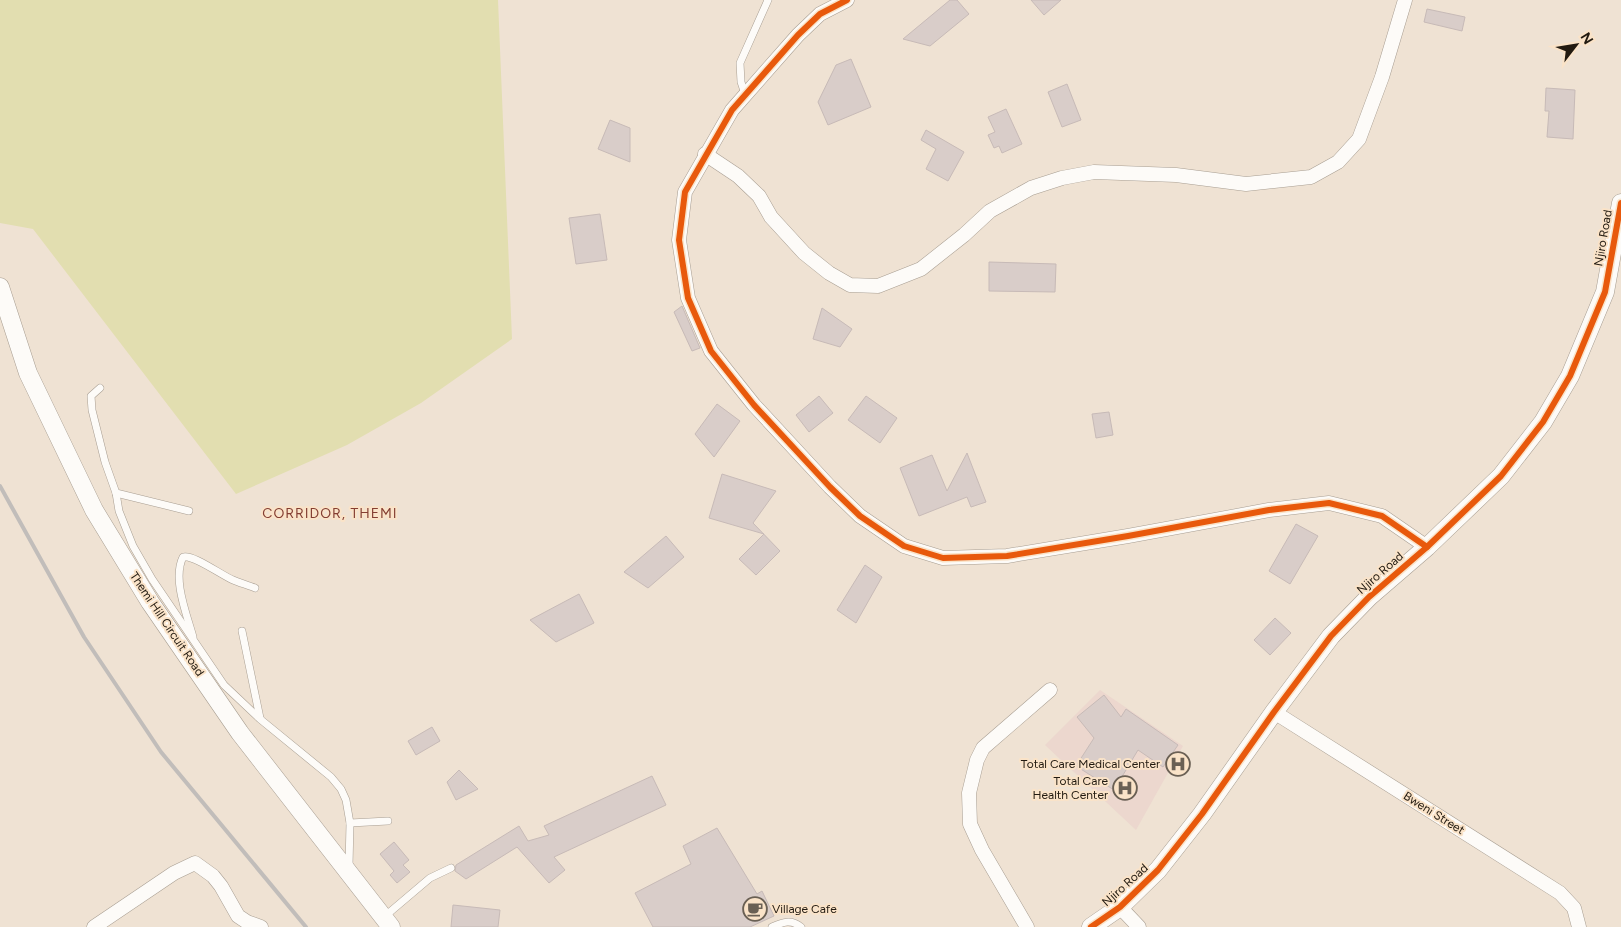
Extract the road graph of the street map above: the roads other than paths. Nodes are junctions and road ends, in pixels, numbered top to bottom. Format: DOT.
graph roads {
  1 [pos="768,0"];
  2 [pos="847,0"];
  3 [pos="1405,0"];
  4 [pos="746,95"];
  5 [pos="706,154"];
  6 [pos="1621,202"];
  7 [pos="0,287"];
  8 [pos="100,388"];
  9 [pos="116,494"];
  10 [pos="189,511"];
  11 [pos="1427,547"];
  12 [pos="255,588"];
  13 [pos="242,631"];
  14 [pos="194,642"];
  15 [pos="1050,690"];
  16 [pos="1274,712"];
  17 [pos="260,719"];
  18 [pos="388,821"];
  19 [pos="350,823"];
  20 [pos="451,868"];
  21 [pos="348,874"];
  22 [pos="1120,908"];
  23 [pos="387,922"];
  24 [pos="94,927"];
  25 [pos="261,927"];
  26 [pos="772,927"];
  27 [pos="801,927"];
  28 [pos="1027,927"];
  29 [pos="1091,927"];
  30 [pos="1139,927"];
  31 [pos="1579,927"];
  1 -- 4 [label="lane"];
  2 -- 4 [label="street"];
  3 -- 5 [label="street"];
  4 -- 5 [label="street"];
  5 -- 11 [label="street"];
  6 -- 11 [label="street, Njiro Road"];
  7 -- 21 [label="street, Themi Hill Circuit Road"];
  8 -- 9 [label="lane"];
  9 -- 10 [label="lane"];
  9 -- 14 [label="lane"];
  11 -- 16 [label="street, Njiro Road"];
  12 -- 14 [label="lane"];
  13 -- 17 [label="lane"];
  14 -- 17 [label="lane"];
  15 -- 28 [label="street"];
  16 -- 22 [label="street, Njiro Road"];
  16 -- 31 [label="street, Bweni Street"];
  17 -- 19 [label="lane"];
  18 -- 19 [label="lane"];
  19 -- 21 [label="lane"];
  20 -- 23 [label="lane"];
  21 -- 23 [label="street, Themi Hill Circuit Road"];
  22 -- 29 [label="street, Njiro Road"];
  22 -- 30 [label="street"];
  24 -- 25 [label="street"];
  26 -- 27 [label="lane"];
}
